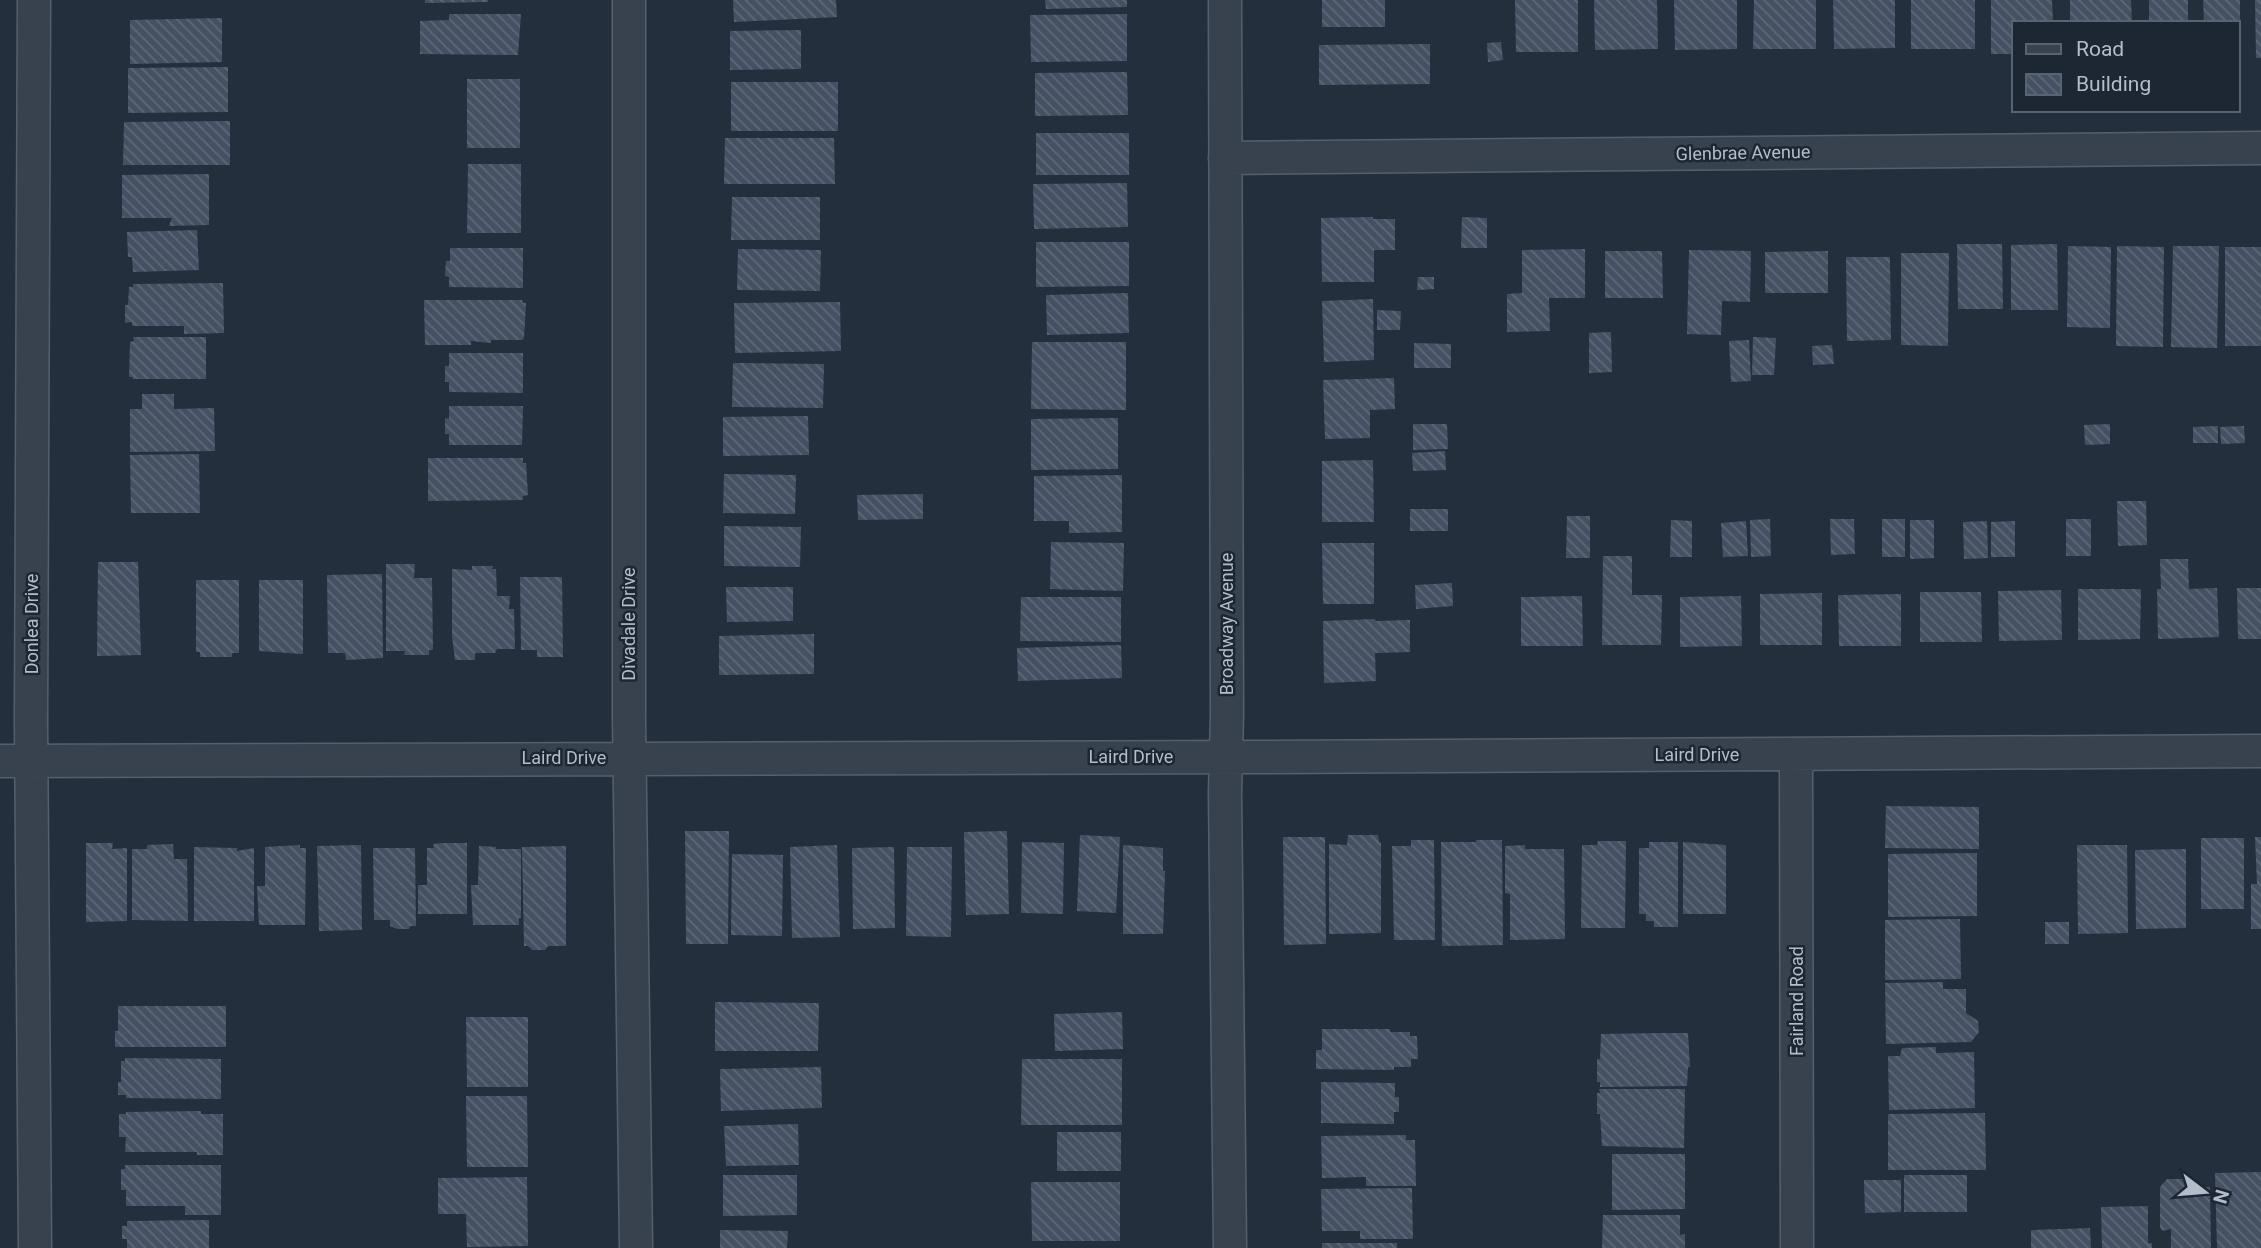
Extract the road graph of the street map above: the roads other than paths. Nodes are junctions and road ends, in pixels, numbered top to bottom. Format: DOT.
graph roads {
  1 [pos="34,0"];
  2 [pos="629,0"];
  3 [pos="1225,0"];
  4 [pos="2261,148"];
  5 [pos="1225,158"];
  6 [pos="2261,751"];
  7 [pos="1796,754"];
  8 [pos="1226,757"];
  9 [pos="630,758"];
  10 [pos="32,760"];
  11 [pos="0,761"];
  12 [pos="35,1248"];
  13 [pos="636,1248"];
  14 [pos="1230,1248"];
  15 [pos="1797,1248"];
  1 -- 10 [label="street, Donlea Drive"];
  2 -- 9 [label="street, Divadale Drive"];
  3 -- 5 [label="street, Broadway Avenue"];
  4 -- 5 [label="street, Glenbrae Avenue"];
  5 -- 8 [label="street, Broadway Avenue"];
  6 -- 7 [label="street, Laird Drive"];
  7 -- 8 [label="street, Laird Drive"];
  7 -- 15 [label="street, Fairland Road"];
  8 -- 9 [label="street, Laird Drive"];
  8 -- 14 [label="street, Broadway Avenue"];
  9 -- 10 [label="street, Laird Drive"];
  9 -- 13 [label="street, Divadale Drive"];
  10 -- 11 [label="street, Laird Drive"];
  10 -- 12 [label="street, Donlea Drive"];
}
